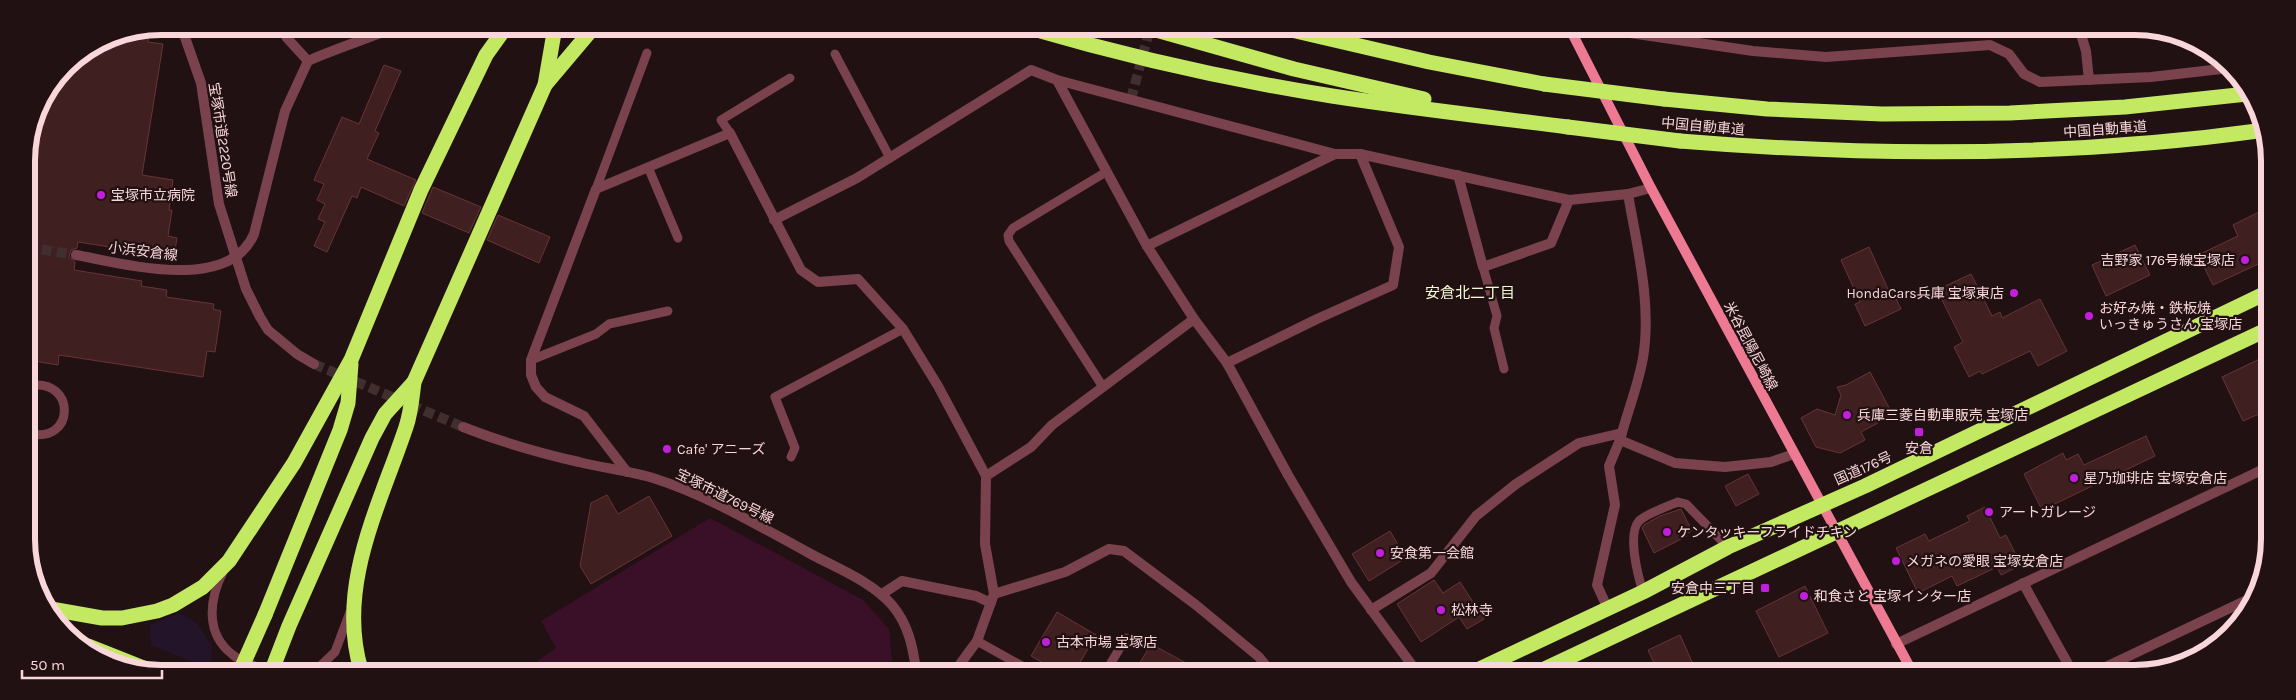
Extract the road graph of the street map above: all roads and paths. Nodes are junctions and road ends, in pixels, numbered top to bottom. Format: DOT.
graph roads {
  1 [pos="184,35"];
  2 [pos="286,35"];
  3 [pos="368,35"];
  4 [pos="491,35"];
  5 [pos="500,35"];
  6 [pos="554,35"];
  7 [pos="587,35"];
  8 [pos="1054,35"];
  9 [pos="1174,35"];
  10 [pos="1314,35"];
  11 [pos="1573,35"];
  12 [pos="1639,35"];
  13 [pos="2081,35"];
  14 [pos="647,53"];
  15 [pos="835,54"];
  16 [pos="486,55"];
  17 [pos="308,60"];
  18 [pos="2221,69"];
  19 [pos="790,78"];
  20 [pos="1057,80"];
  21 [pos="2089,80"];
  22 [pos="545,85"];
  23 [pos="2242,95"];
  24 [pos="1568,126"];
  25 [pos="2257,131"];
  26 [pos="730,133"];
  27 [pos="1335,154"];
  28 [pos="1360,154"];
  29 [pos="890,158"];
  30 [pos="648,167"];
  31 [pos="1101,176"];
  32 [pos="1458,176"];
  33 [pos="1651,188"];
  34 [pos="596,189"];
  35 [pos="1628,194"];
  36 [pos="1570,200"];
  37 [pos="774,220"];
  38 [pos="678,238"];
  39 [pos="1147,246"];
  40 [pos="76,256"];
  41 [pos="235,258"];
  42 [pos="1483,267"];
  43 [pos="2261,295"];
  44 [pos="668,311"];
  45 [pos="1194,319"];
  46 [pos="903,329"];
  47 [pos="2261,332"];
  48 [pos="351,360"];
  49 [pos="531,360"];
  50 [pos="1227,363"];
  51 [pos="314,364"];
  52 [pos="1504,369"];
  53 [pos="414,382"];
  54 [pos="35,386"];
  55 [pos="1102,387"];
  56 [pos="463,427"];
  57 [pos="35,434"];
  58 [pos="1621,436"];
  59 [pos="1794,454"];
  60 [pos="791,457"];
  61 [pos="627,472"];
  62 [pos="2261,473"];
  63 [pos="986,476"];
  64 [pos="1822,504"];
  65 [pos="1837,532"];
  66 [pos="1728,547"];
  67 [pos="229,561"];
  68 [pos="2023,583"];
  69 [pos="1643,592"];
  70 [pos="882,594"];
  71 [pos="992,598"];
  72 [pos="2244,601"];
  73 [pos="352,604"];
  74 [pos="1608,608"];
  75 [pos="57,610"];
  76 [pos="1371,610"];
  77 [pos="1126,638"];
  78 [pos="977,641"];
  79 [pos="1896,644"];
  80 [pos="243,665"];
  81 [pos="253,665"];
  82 [pos="274,665"];
  83 [pos="321,665"];
  84 [pos="360,665"];
  85 [pos="915,665"];
  86 [pos="959,665"];
  87 [pos="1020,665"];
  88 [pos="1110,665"];
  89 [pos="1265,665"];
  90 [pos="1412,665"];
  91 [pos="1488,665"];
  92 [pos="1553,665"];
  93 [pos="1908,665"];
  94 [pos="2069,665"];
  95 [pos="2110,665"];
  1 -- 41 [label="street, 宝塚市道2220号線"];
  2 -- 17 [label="street"];
  3 -- 17 [label="street"];
  4 -- 16 [label="highway"];
  5 -- 16 [label="highway"];
  6 -- 22 [label="highway"];
  7 -- 22 [label="highway"];
  8 -- 24 [label="highway"];
  9 -- 24 [label="highway, 中国自動車道"];
  10 -- 23 [label="highway, 中国自動車道, bridge"];
  11 -- 33 [label="main road, 米谷昆陽尼崎線"];
  12 -- 21 [label="street"];
  13 -- 21 [label="street"];
  14 -- 34 [label="lane"];
  15 -- 29 [label="lane"];
  16 -- 48 [label="highway"];
  17 -- 41 [label="street"];
  18 -- 21 [label="street"];
  19 -- 26 [label="lane"];
  20 -- 27 [label="street"];
  20 -- 29 [label="street"];
  20 -- 39 [label="street"];
  22 -- 53 [label="highway"];
  24 -- 25 [label="highway, 中国自動車道, bridge"];
  26 -- 30 [label="street"];
  26 -- 37 [label="street"];
  27 -- 28 [label="street"];
  27 -- 39 [label="street"];
  28 -- 32 [label="street"];
  28 -- 50 [label="street"];
  29 -- 37 [label="street"];
  30 -- 34 [label="street"];
  30 -- 38 [label="lane"];
  31 -- 55 [label="lane"];
  32 -- 36 [label="street"];
  32 -- 42 [label="street"];
  33 -- 35 [label="street"];
  33 -- 59 [label="main road, 米谷昆陽尼崎線"];
  34 -- 49 [label="street"];
  35 -- 36 [label="street"];
  35 -- 58 [label="street"];
  36 -- 42 [label="street"];
  37 -- 46 [label="street"];
  39 -- 45 [label="street"];
  40 -- 41 [label="street, 小浜安倉線"];
  41 -- 51 [label="street, 宝塚市道2220号線"];
  42 -- 52 [label="lane"];
  43 -- 64 [label="highway, 国道176号"];
  44 -- 49 [label="lane"];
  45 -- 50 [label="street"];
  45 -- 55 [label="street"];
  46 -- 60 [label="lane"];
  46 -- 63 [label="street"];
  47 -- 65 [label="highway"];
  48 -- 67 [label="highway"];
  48 -- 80 [label="highway, bridge"];
  49 -- 61 [label="street"];
  50 -- 76 [label="street"];
  53 -- 73 [label="highway"];
  53 -- 82 [label="highway"];
  54 -- 57 [label="lane"];
  55 -- 63 [label="street"];
  56 -- 61 [label="street, 宝塚市道769号線"];
  58 -- 59 [label="street"];
  58 -- 74 [label="street"];
  58 -- 76 [label="street"];
  59 -- 64 [label="main road, 米谷昆陽尼崎線"];
  61 -- 70 [label="street, 宝塚市道769号線"];
  62 -- 68 [label="street"];
  63 -- 71 [label="street"];
  64 -- 65 [label="main road, 米谷昆陽尼崎線"];
  64 -- 66 [label="highway, 国道176号"];
  65 -- 79 [label="main road, 米谷昆陽尼崎線"];
  65 -- 92 [label="highway"];
  66 -- 69 [label="highway, 国道176号"];
  66 -- 69 [label="lane"];
  67 -- 75 [label="highway"];
  67 -- 81 [label="lane"];
  68 -- 79 [label="street"];
  68 -- 94 [label="street"];
  69 -- 74 [label="highway, 国道176号"];
  70 -- 71 [label="street"];
  70 -- 85 [label="street, 宝塚市道769号線"];
  71 -- 78 [label="street"];
  71 -- 89 [label="street"];
  72 -- 95 [label="street"];
  73 -- 83 [label="lane"];
  73 -- 84 [label="highway"];
  74 -- 91 [label="highway, 国道176号"];
  76 -- 90 [label="street"];
  77 -- 88 [label="lane"];
  78 -- 86 [label="street"];
  78 -- 87 [label="lane"];
  79 -- 93 [label="main road, 米谷昆陽尼崎線"];
}
